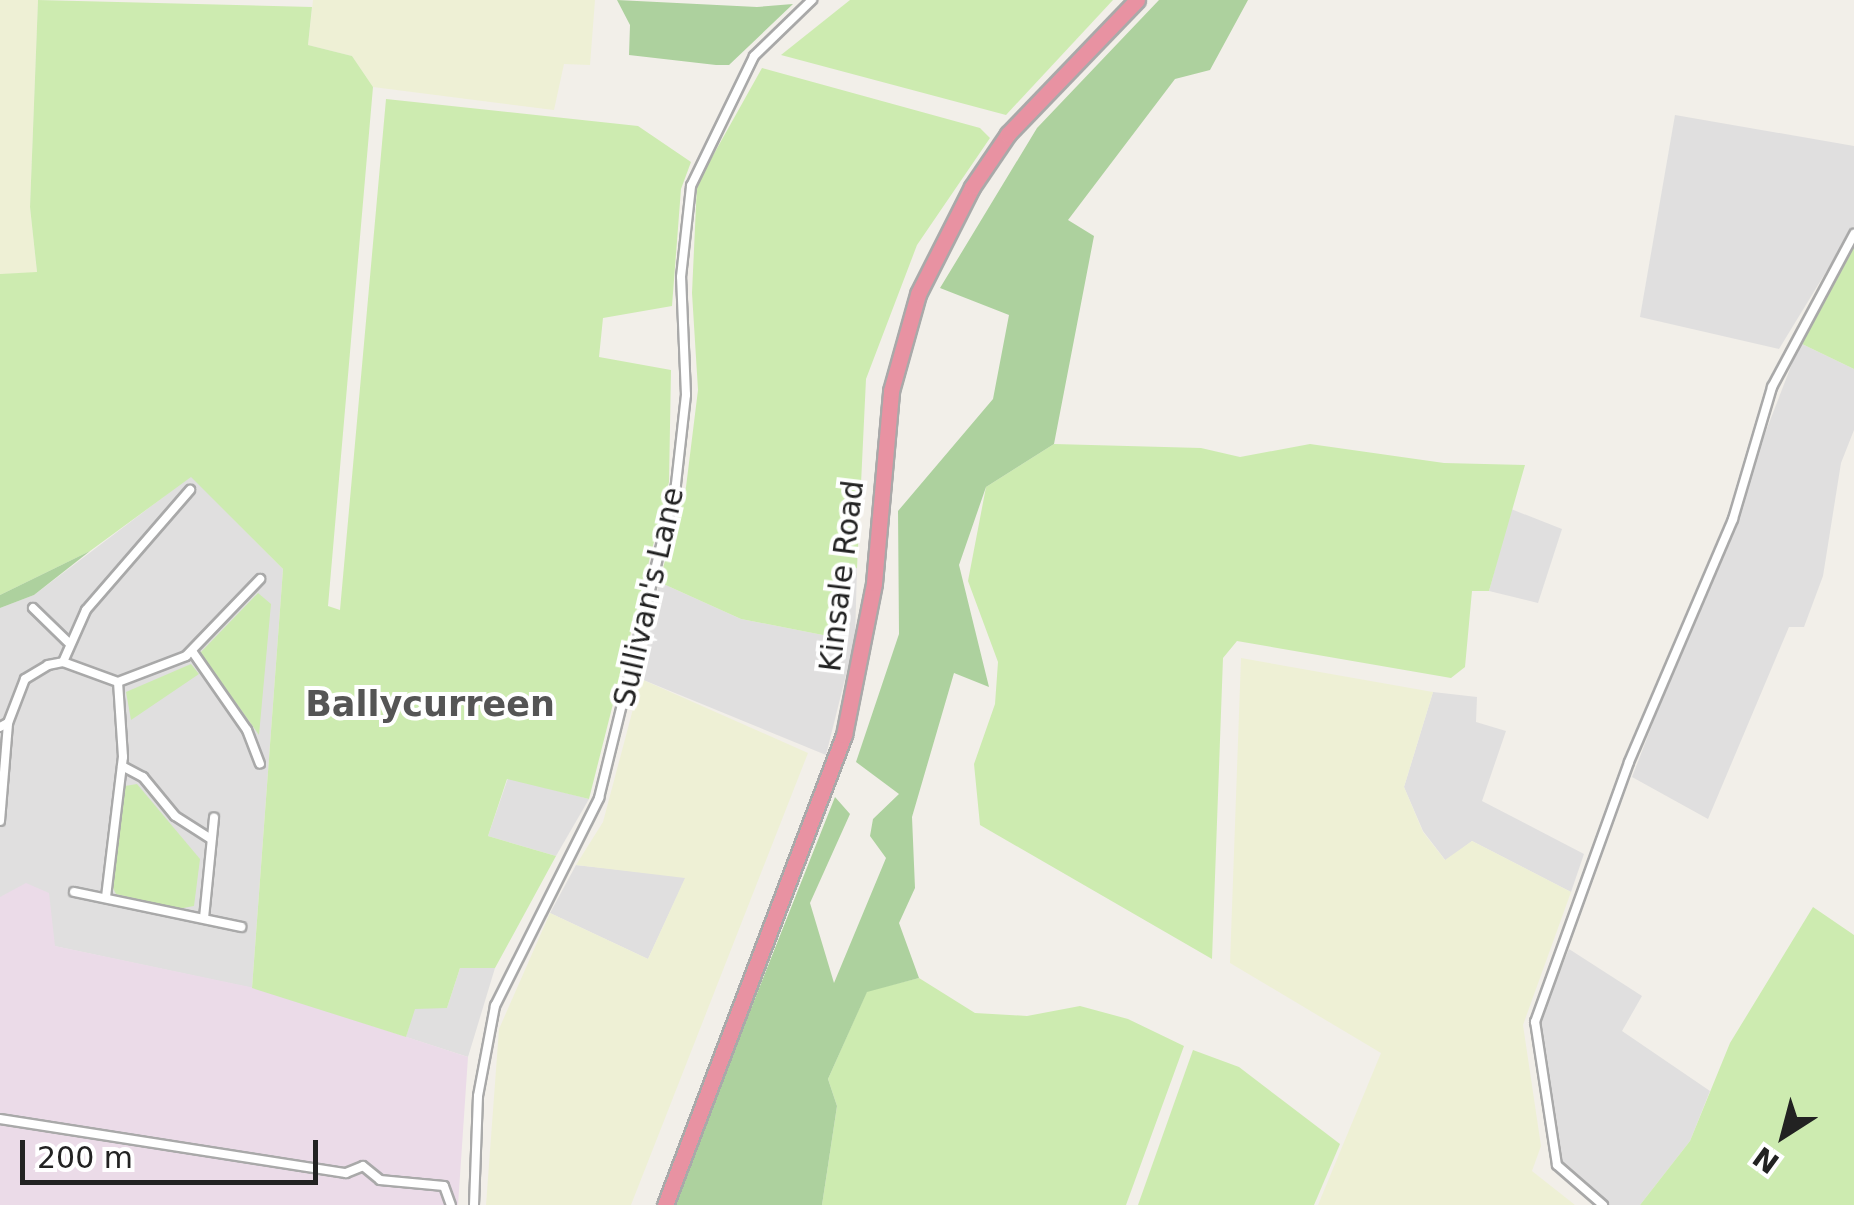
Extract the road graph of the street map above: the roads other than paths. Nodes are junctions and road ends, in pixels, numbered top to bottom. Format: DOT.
graph roads {
  1 [pos="812,0"];
  2 [pos="1136,0"];
  3 [pos="1854,234"];
  4 [pos="190,490"];
  5 [pos="260,578"];
  6 [pos="33,608"];
  7 [pos="69,643"];
  8 [pos="192,651"];
  9 [pos="64,662"];
  10 [pos="118,682"];
  11 [pos="4,725"];
  12 [pos="260,764"];
  13 [pos="122,766"];
  14 [pos="214,817"];
  15 [pos="0,821"];
  16 [pos="211,839"];
  17 [pos="74,892"];
  18 [pos="106,898"];
  19 [pos="204,918"];
  20 [pos="241,926"];
  21 [pos="0,1119"];
  22 [pos="451,1205"];
  23 [pos="474,1205"];
  24 [pos="665,1205"];
  25 [pos="1603,1205"];
  1 -- 23 [label="street, Sullivan's Lane"];
  2 -- 24 [label="highway, Kinsale Road"];
  3 -- 25 [label="street"];
  4 -- 7 [label="street"];
  5 -- 8 [label="street"];
  6 -- 7 [label="street"];
  7 -- 9 [label="street"];
  8 -- 10 [label="street"];
  8 -- 12 [label="street"];
  9 -- 10 [label="street"];
  9 -- 11 [label="street"];
  10 -- 13 [label="street"];
  11 -- 15 [label="street"];
  13 -- 16 [label="street"];
  13 -- 18 [label="street"];
  14 -- 16 [label="street"];
  16 -- 19 [label="street"];
  17 -- 18 [label="street"];
  18 -- 19 [label="street"];
  19 -- 20 [label="street"];
  21 -- 22 [label="street"];
}
